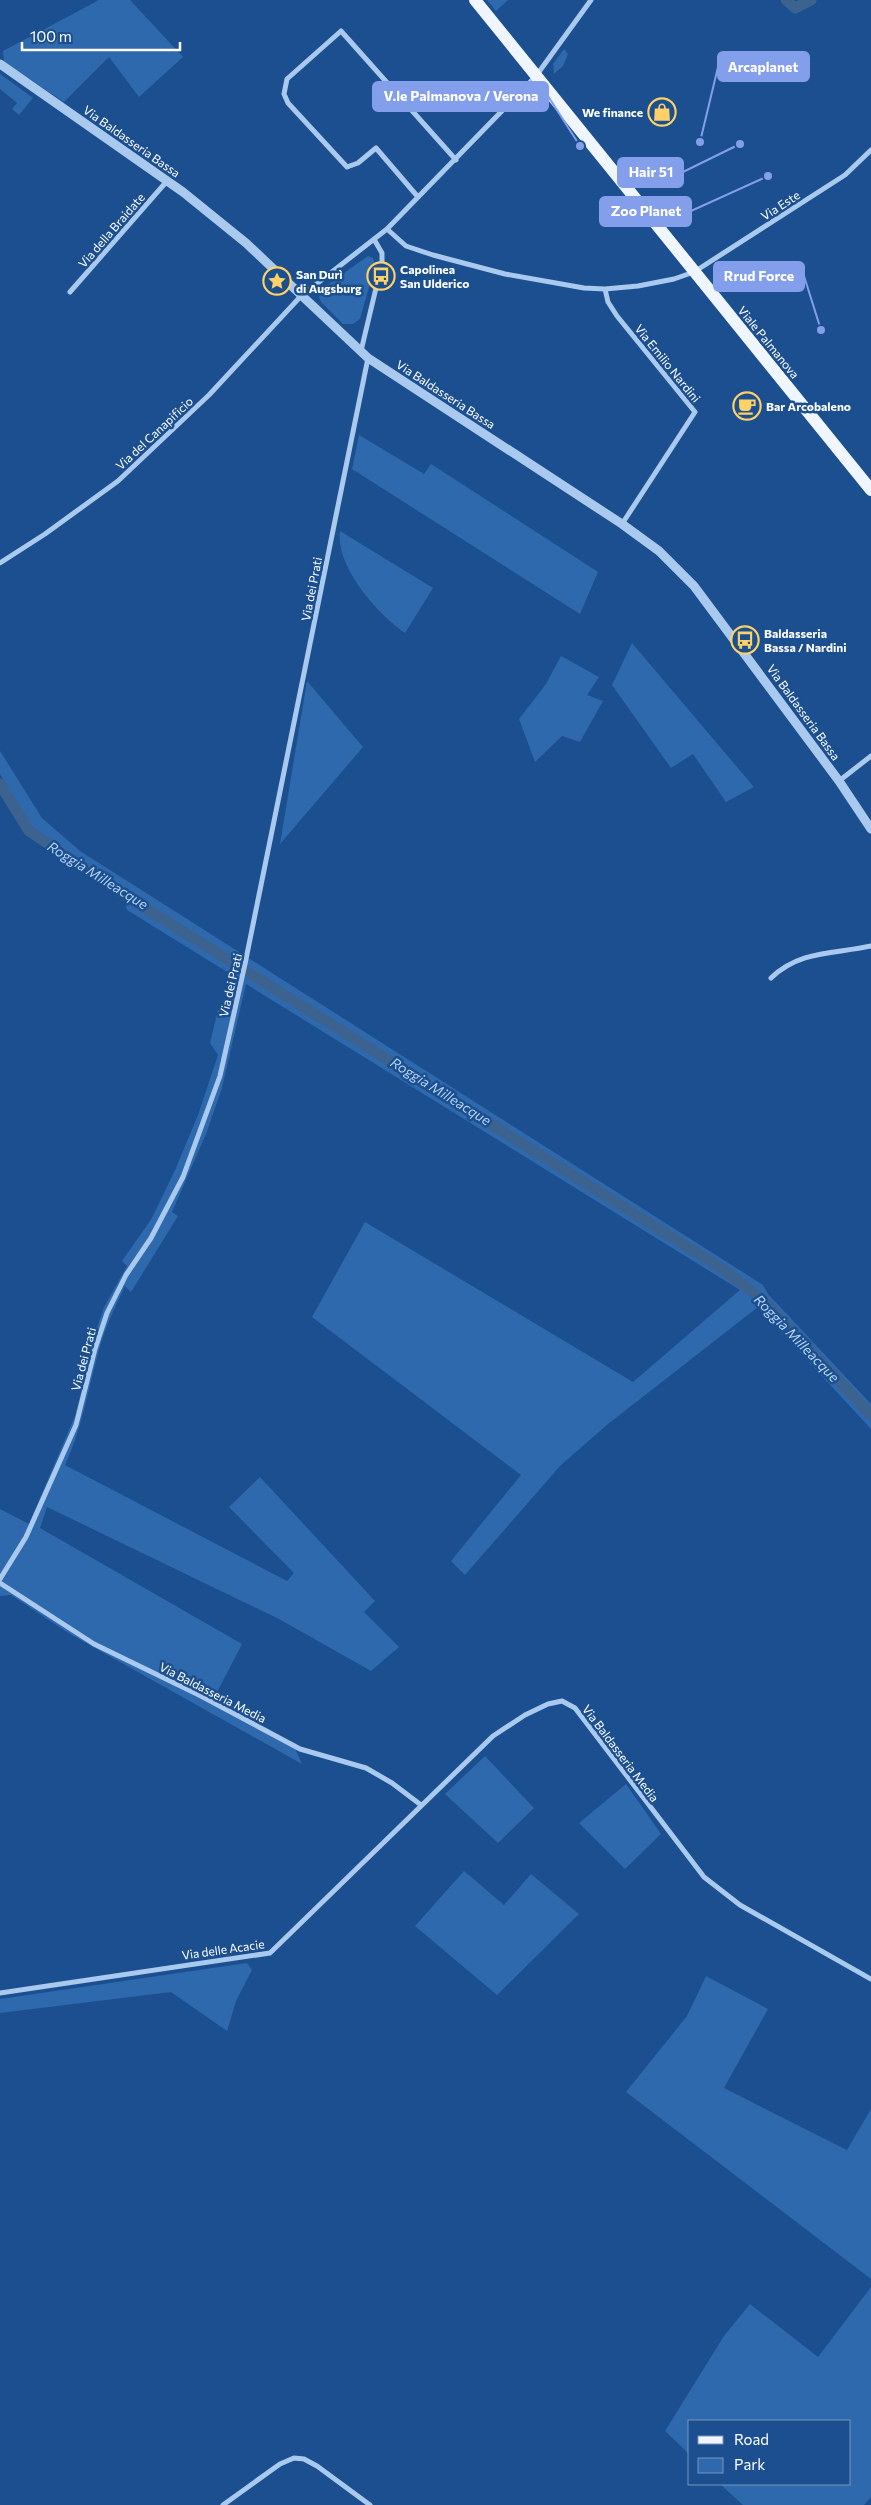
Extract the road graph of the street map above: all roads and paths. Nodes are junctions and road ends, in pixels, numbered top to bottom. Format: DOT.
graph roads {
  1 [pos="475,0"];
  2 [pos="590,0"];
  3 [pos="0,64"];
  4 [pos="536,76"];
  5 [pos="871,150"];
  6 [pos="456,160"];
  7 [pos="167,181"];
  8 [pos="418,197"];
  9 [pos="387,229"];
  10 [pos="374,240"];
  11 [pos="694,272"];
  12 [pos="605,289"];
  13 [pos="70,292"];
  14 [pos="301,296"];
  15 [pos="364,354"];
  16 [pos="871,490"];
  17 [pos="622,524"];
  18 [pos="0,563"];
  19 [pos="871,756"];
  20 [pos="839,781"];
  21 [pos="871,829"];
  22 [pos="871,946"];
  23 [pos="771,978"];
  24 [pos="0,1579"];
  25 [pos="0,1583"];
  26 [pos="421,1805"];
  27 [pos="871,1979"];
  28 [pos="0,1993"];
  29 [pos="223,2505"];
  30 [pos="370,2505"];
  1 -- 4 [label="main road, Viale Palmanova"];
  2 -- 4 [label="street, Via del Canapificio"];
  3 -- 7 [label="street, Via Baldasseria Bassa"];
  4 -- 6 [label="street, Via del Canapificio"];
  4 -- 11 [label="main road, Viale Palmanova"];
  5 -- 11 [label="street, Via Este"];
  6 -- 8 [label="street, Via del Canapificio"];
  6 -- 8 [label="street"];
  7 -- 13 [label="street, Via della Braidate"];
  7 -- 14 [label="street, Via Baldasseria Bassa"];
  8 -- 9 [label="street, Via del Canapificio"];
  9 -- 10 [label="street, Via del Canapificio"];
  9 -- 12 [label="street"];
  10 -- 14 [label="street, Via del Canapificio"];
  10 -- 15 [label="street, Via dei Prati"];
  11 -- 12 [label="street"];
  11 -- 16 [label="main road, Viale Palmanova"];
  12 -- 17 [label="street, Via Emilio Nardini"];
  14 -- 15 [label="street, Via Baldasseria Bassa"];
  14 -- 18 [label="street, Via del Canapificio"];
  15 -- 17 [label="street, Via Baldasseria Bassa"];
  15 -- 24 [label="street, Via dei Prati"];
  17 -- 20 [label="street, Via Baldasseria Bassa"];
  19 -- 20 [label="street, Via Baldasseria Bassa"];
  20 -- 21 [label="street, Via Baldasseria Bassa"];
  22 -- 23 [label="street"];
  25 -- 26 [label="street, Via Baldasseria Media"];
  26 -- 27 [label="street, Via Baldasseria Media"];
  26 -- 28 [label="street, Via delle Acacie"];
  29 -- 30 [label="street"];
}
